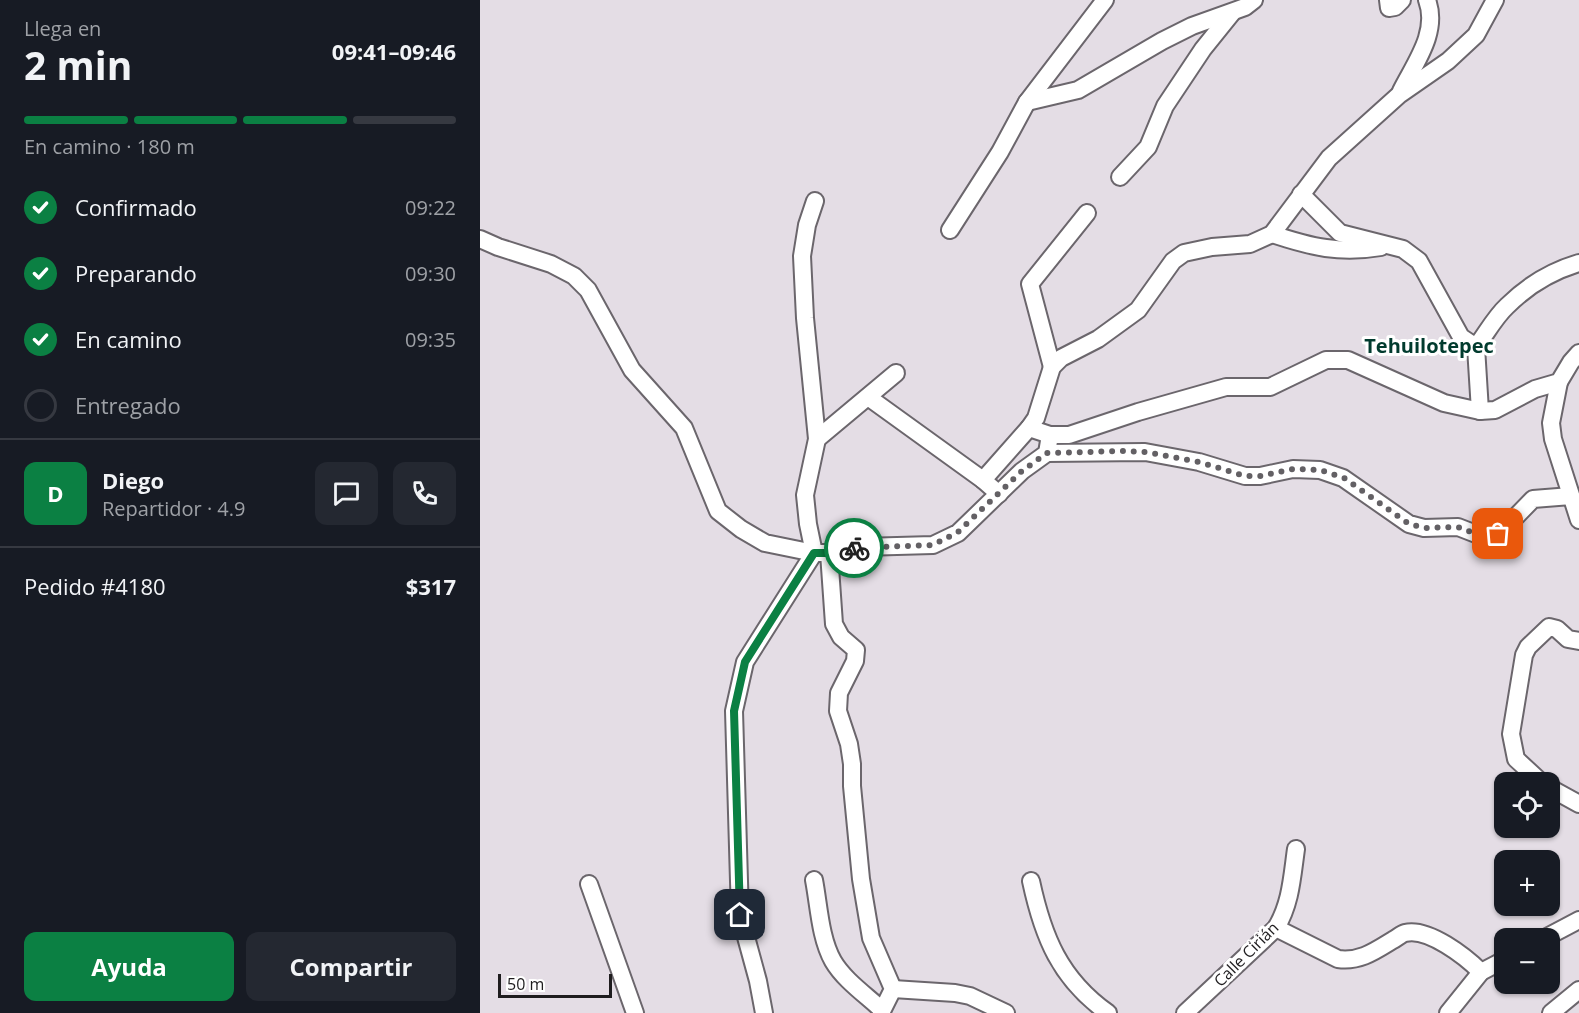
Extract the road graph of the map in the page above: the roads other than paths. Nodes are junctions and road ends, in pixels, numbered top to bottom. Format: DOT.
graph roads {
  1 [pos="1105,0"];
  2 [pos="1254,0"];
  3 [pos="1388,0"];
  4 [pos="1402,0"];
  5 [pos="1427,0"];
  6 [pos="1495,0"];
  7 [pos="1233,12"];
  8 [pos="1399,95"];
  9 [pos="1027,102"];
  10 [pos="1120,177"];
  11 [pos="1301,194"];
  12 [pos="815,201"];
  13 [pos="1087,213"];
  14 [pos="950,230"];
  15 [pos="1272,234"];
  16 [pos="480,238"];
  17 [pos="1388,246"];
  18 [pos="1579,263"];
  19 [pos="1476,347"];
  20 [pos="1579,353"];
  21 [pos="1052,368"];
  22 [pos="896,373"];
  23 [pos="1559,382"];
  24 [pos="868,397"];
  25 [pos="1480,411"];
  26 [pos="1029,428"];
  27 [pos="1050,435"];
  28 [pos="817,439"];
  29 [pos="1047,453"];
  30 [pos="983,480"];
  31 [pos="999,494"];
  32 [pos="1571,496"];
  33 [pos="1579,520"];
  34 [pos="821,553"];
  35 [pos="1579,641"];
  36 [pos="1530,772"];
  37 [pos="1560,794"];
  38 [pos="1579,804"];
  39 [pos="1296,849"];
  40 [pos="814,880"];
  41 [pos="1031,881"];
  42 [pos="589,884"];
  43 [pos="1579,920"];
  44 [pos="1276,928"];
  45 [pos="1560,930"];
  46 [pos="1494,965"];
  47 [pos="1481,972"];
  48 [pos="893,989"];
  49 [pos="1579,990"];
  50 [pos="981,1007"];
  51 [pos="882,1012"];
  52 [pos="635,1013"];
  53 [pos="764,1013"];
  54 [pos="1006,1013"];
  55 [pos="1108,1013"];
  56 [pos="1185,1013"];
  57 [pos="1448,1013"];
  58 [pos="1551,1013"];
  1 -- 9 [label="street"];
  2 -- 7 [label="street"];
  3 -- 4 [label="street"];
  5 -- 8 [label="street"];
  6 -- 8 [label="street"];
  7 -- 9 [label="street"];
  7 -- 10 [label="street"];
  8 -- 11 [label="street"];
  9 -- 14 [label="street"];
  11 -- 15 [label="street"];
  11 -- 17 [label="street"];
  12 -- 28 [label="street"];
  13 -- 21 [label="street"];
  15 -- 17 [label="street"];
  15 -- 21 [label="street"];
  16 -- 34 [label="street"];
  17 -- 19 [label="street"];
  18 -- 19 [label="street"];
  19 -- 25 [label="street"];
  20 -- 23 [label="street"];
  21 -- 26 [label="street"];
  22 -- 24 [label="street"];
  23 -- 25 [label="street"];
  23 -- 32 [label="street"];
  24 -- 28 [label="street"];
  24 -- 30 [label="street"];
  25 -- 27 [label="street"];
  26 -- 27 [label="street"];
  26 -- 30 [label="street"];
  27 -- 29 [label="street"];
  28 -- 34 [label="street"];
  29 -- 31 [label="street"];
  29 -- 32 [label="street"];
  30 -- 31 [label="street"];
  31 -- 34 [label="street"];
  32 -- 33 [label="street"];
  34 -- 48 [label="street"];
  34 -- 53 [label="street"];
  35 -- 36 [label="street"];
  37 -- 38 [label="street"];
  39 -- 44 [label="street, Calle Cirián"];
  40 -- 51 [label="street"];
  41 -- 55 [label="street"];
  42 -- 52 [label="street"];
  43 -- 45 [label="street"];
  44 -- 47 [label="street"];
  44 -- 56 [label="street, Calle Cirián"];
  46 -- 47 [label="street"];
  47 -- 57 [label="street"];
  48 -- 50 [label="street"];
  48 -- 51 [label="street"];
  49 -- 58 [label="street"];
  50 -- 54 [label="street"];
}
